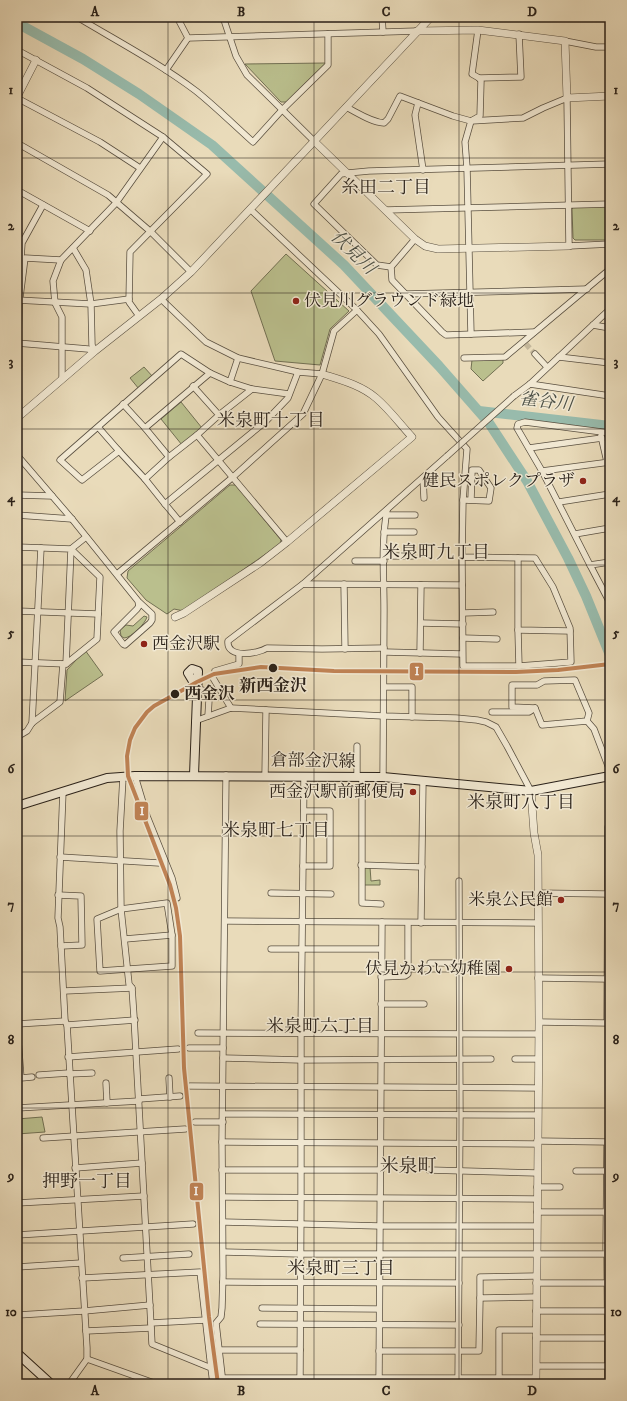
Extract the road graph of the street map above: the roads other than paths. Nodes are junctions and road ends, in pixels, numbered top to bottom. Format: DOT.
graph roads {
  1 [pos="77,17"];
  2 [pos="177,17"];
  3 [pos="223,17"];
  4 [pos="382,17"];
  5 [pos="431,17"];
  6 [pos="478,30"];
  7 [pos="417,31"];
  8 [pos="383,32"];
  9 [pos="328,34"];
  10 [pos="519,34"];
  11 [pos="230,36"];
  12 [pos="188,38"];
  13 [pos="565,41"];
  14 [pos="610,46"];
  15 [pos="17,50"];
  16 [pos="36,60"];
  17 [pos="166,70"];
  18 [pos="479,78"];
  19 [pos="610,96"];
  20 [pos="17,97"];
  21 [pos="567,98"];
  22 [pos="418,103"];
  23 [pos="346,107"];
  24 [pos="282,110"];
  25 [pos="470,121"];
  26 [pos="163,137"];
  27 [pos="314,141"];
  28 [pos="17,143"];
  29 [pos="610,164"];
  30 [pos="568,165"];
  31 [pos="140,168"];
  32 [pos="467,168"];
  33 [pos="423,170"];
  34 [pos="348,172"];
  35 [pos="17,190"];
  36 [pos="116,202"];
  37 [pos="569,204"];
  38 [pos="610,204"];
  39 [pos="43,205"];
  40 [pos="251,208"];
  41 [pos="467,208"];
  42 [pos="386,210"];
  43 [pos="90,231"];
  44 [pos="150,232"];
  45 [pos="415,239"];
  46 [pos="610,244"];
  47 [pos="569,246"];
  48 [pos="73,248"];
  49 [pos="468,249"];
  50 [pos="21,258"];
  51 [pos="61,260"];
  52 [pos="390,266"];
  53 [pos="610,269"];
  54 [pos="191,272"];
  55 [pos="587,289"];
  56 [pos="469,292"];
  57 [pos="406,294"];
  58 [pos="129,298"];
  59 [pos="161,299"];
  60 [pos="19,300"];
  61 [pos="55,303"];
  62 [pos="91,304"];
  63 [pos="610,309"];
  64 [pos="357,310"];
  65 [pos="139,316"];
  66 [pos="593,325"];
  67 [pos="610,328"];
  68 [pos="534,332"];
  69 [pos="471,334"];
  70 [pos="18,342"];
  71 [pos="62,348"];
  72 [pos="95,351"];
  73 [pos="535,354"];
  74 [pos="559,357"];
  75 [pos="238,358"];
  76 [pos="464,358"];
  77 [pos="610,363"];
  78 [pos="547,367"];
  79 [pos="298,372"];
  80 [pos="210,373"];
  81 [pos="322,374"];
  82 [pos="62,379"];
  83 [pos="230,382"];
  84 [pos="530,384"];
  85 [pos="193,386"];
  86 [pos="252,388"];
  87 [pos="289,394"];
  88 [pos="610,396"];
  89 [pos="17,403"];
  90 [pos="123,404"];
  91 [pos="219,415"];
  92 [pos="17,418"];
  93 [pos="98,427"];
  94 [pos="145,428"];
  95 [pos="610,432"];
  96 [pos="601,434"];
  97 [pos="197,435"];
  98 [pos="529,448"];
  99 [pos="118,450"];
  100 [pos="17,455"];
  101 [pos="169,457"];
  102 [pos="219,460"];
  103 [pos="608,462"];
  104 [pos="542,471"];
  105 [pos="233,477"];
  106 [pos="423,478"];
  107 [pos="145,479"];
  108 [pos="610,494"];
  109 [pos="17,495"];
  110 [pos="52,496"];
  111 [pos="424,498"];
  112 [pos="463,500"];
  113 [pos="471,500"];
  114 [pos="559,502"];
  115 [pos="165,504"];
  116 [pos="386,513"];
  117 [pos="17,515"];
  118 [pos="414,515"];
  119 [pos="72,519"];
  120 [pos="180,522"];
  121 [pos="610,528"];
  122 [pos="384,532"];
  123 [pos="414,532"];
  124 [pos="575,534"];
  125 [pos="86,537"];
  126 [pos="287,542"];
  127 [pos="17,547"];
  128 [pos="41,548"];
  129 [pos="71,549"];
  130 [pos="412,556"];
  131 [pos="462,557"];
  132 [pos="384,558"];
  133 [pos="518,558"];
  134 [pos="355,561"];
  135 [pos="610,562"];
  136 [pos="590,565"];
  137 [pos="117,574"];
  138 [pos="303,584"];
  139 [pos="344,584"];
  140 [pos="384,585"];
  141 [pos="421,585"];
  142 [pos="462,585"];
  143 [pos="608,595"];
  144 [pos="138,601"];
  145 [pos="610,603"];
  146 [pos="17,610"];
  147 [pos="37,611"];
  148 [pos="68,612"];
  149 [pos="493,612"];
  150 [pos="463,613"];
  151 [pos="98,614"];
  152 [pos="175,617"];
  153 [pos="421,623"];
  154 [pos="463,624"];
  155 [pos="518,630"];
  156 [pos="570,631"];
  157 [pos="463,638"];
  158 [pos="496,639"];
  159 [pos="345,649"];
  160 [pos="384,650"];
  161 [pos="420,653"];
  162 [pos="239,654"];
  163 [pos="462,654"];
  164 [pos="17,662"];
  165 [pos="35,663"];
  166 [pos="65,664"];
  167 [pos="519,666"];
  168 [pos="215,671"];
  169 [pos="213,678"];
  170 [pos="197,688"];
  171 [pos="384,688"];
  172 [pos="232,708"];
  173 [pos="535,708"];
  174 [pos="266,710"];
  175 [pos="492,712"];
  176 [pos="208,716"];
  177 [pos="384,716"];
  178 [pos="412,717"];
  179 [pos="196,721"];
  180 [pos="587,721"];
  181 [pos="32,723"];
  182 [pos="17,737"];
  183 [pos="357,746"];
  184 [pos="610,771"];
  185 [pos="194,775"];
  186 [pos="226,775"];
  187 [pos="135,776"];
  188 [pos="265,776"];
  189 [pos="304,776"];
  190 [pos="610,776"];
  191 [pos="123,777"];
  192 [pos="359,777"];
  193 [pos="383,777"];
  194 [pos="423,780"];
  195 [pos="531,791"];
  196 [pos="63,792"];
  197 [pos="17,806"];
  198 [pos="304,811"];
  199 [pos="610,827"];
  200 [pos="60,857"];
  201 [pos="120,860"];
  202 [pos="159,863"];
  203 [pos="362,865"];
  204 [pos="303,866"];
  205 [pos="422,867"];
  206 [pos="459,881"];
  207 [pos="271,893"];
  208 [pos="538,893"];
  209 [pos="302,894"];
  210 [pos="331,894"];
  211 [pos="607,894"];
  212 [pos="58,895"];
  213 [pos="177,898"];
  214 [pos="381,904"];
  215 [pos="121,909"];
  216 [pos="225,920"];
  217 [pos="302,921"];
  218 [pos="382,922"];
  219 [pos="408,923"];
  220 [pos="421,923"];
  221 [pos="459,923"];
  222 [pos="538,923"];
  223 [pos="172,935"];
  224 [pos="125,939"];
  225 [pos="61,946"];
  226 [pos="301,948"];
  227 [pos="271,949"];
  228 [pos="381,950"];
  229 [pos="459,963"];
  230 [pos="430,964"];
  231 [pos="608,967"];
  232 [pos="129,970"];
  233 [pos="381,977"];
  234 [pos="538,978"];
  235 [pos="607,979"];
  236 [pos="132,988"];
  237 [pos="64,991"];
  238 [pos="381,1004"];
  239 [pos="424,1004"];
  240 [pos="134,1020"];
  241 [pos="539,1022"];
  242 [pos="66,1023"];
  243 [pos="17,1024"];
  244 [pos="224,1032"];
  245 [pos="198,1033"];
  246 [pos="300,1033"];
  247 [pos="381,1033"];
  248 [pos="460,1034"];
  249 [pos="538,1034"];
  250 [pos="189,1048"];
  251 [pos="224,1048"];
  252 [pos="178,1049"];
  253 [pos="136,1052"];
  254 [pos="68,1058"];
  255 [pos="223,1058"];
  256 [pos="460,1059"];
  257 [pos="491,1059"];
  258 [pos="515,1059"];
  259 [pos="538,1059"];
  260 [pos="300,1060"];
  261 [pos="381,1060"];
  262 [pos="92,1072"];
  263 [pos="69,1073"];
  264 [pos="39,1075"];
  265 [pos="32,1077"];
  266 [pos="169,1078"];
  267 [pos="106,1083"];
  268 [pos="190,1086"];
  269 [pos="223,1087"];
  270 [pos="300,1087"];
  271 [pos="380,1087"];
  272 [pos="460,1088"];
  273 [pos="538,1088"];
  274 [pos="180,1096"];
  275 [pos="170,1097"];
  276 [pos="139,1100"];
  277 [pos="107,1103"];
  278 [pos="71,1105"];
  279 [pos="17,1108"];
  280 [pos="223,1114"];
  281 [pos="301,1115"];
  282 [pos="381,1115"];
  283 [pos="460,1115"];
  284 [pos="537,1115"];
  285 [pos="196,1122"];
  286 [pos="223,1122"];
  287 [pos="185,1128"];
  288 [pos="140,1132"];
  289 [pos="73,1136"];
  290 [pos="43,1138"];
  291 [pos="222,1142"];
  292 [pos="537,1142"];
  293 [pos="608,1142"];
  294 [pos="301,1143"];
  295 [pos="381,1144"];
  296 [pos="460,1144"];
  297 [pos="142,1164"];
  298 [pos="75,1168"];
  299 [pos="300,1169"];
  300 [pos="222,1170"];
  301 [pos="381,1170"];
  302 [pos="429,1170"];
  303 [pos="460,1171"];
  304 [pos="576,1171"];
  305 [pos="607,1171"];
  306 [pos="537,1174"];
  307 [pos="536,1187"];
  308 [pos="560,1187"];
  309 [pos="144,1196"];
  310 [pos="223,1197"];
  311 [pos="301,1198"];
  312 [pos="380,1198"];
  313 [pos="459,1198"];
  314 [pos="537,1199"];
  315 [pos="78,1200"];
  316 [pos="17,1203"];
  317 [pos="537,1212"];
  318 [pos="608,1212"];
  319 [pos="223,1222"];
  320 [pos="193,1224"];
  321 [pos="301,1225"];
  322 [pos="459,1225"];
  323 [pos="380,1226"];
  324 [pos="537,1226"];
  325 [pos="146,1227"];
  326 [pos="79,1231"];
  327 [pos="17,1235"];
  328 [pos="224,1252"];
  329 [pos="189,1254"];
  330 [pos="300,1254"];
  331 [pos="380,1254"];
  332 [pos="459,1254"];
  333 [pos="536,1254"];
  334 [pos="609,1254"];
  335 [pos="147,1256"];
  336 [pos="123,1258"];
  337 [pos="81,1263"];
  338 [pos="17,1267"];
  339 [pos="148,1274"];
  340 [pos="82,1278"];
  341 [pos="536,1280"];
  342 [pos="223,1282"];
  343 [pos="300,1282"];
  344 [pos="380,1282"];
  345 [pos="459,1283"];
  346 [pos="609,1283"];
  347 [pos="17,1297"];
  348 [pos="536,1297"];
  349 [pos="480,1298"];
  350 [pos="150,1305"];
  351 [pos="300,1307"];
  352 [pos="262,1308"];
  353 [pos="380,1309"];
  354 [pos="536,1310"];
  355 [pos="84,1311"];
  356 [pos="608,1311"];
  357 [pos="206,1320"];
  358 [pos="260,1324"];
  359 [pos="300,1324"];
  360 [pos="380,1324"];
  361 [pos="458,1325"];
  362 [pos="151,1326"];
  363 [pos="536,1330"];
  364 [pos="86,1331"];
  365 [pos="536,1338"];
  366 [pos="608,1338"];
  367 [pos="220,1350"];
  368 [pos="300,1350"];
  369 [pos="380,1351"];
  370 [pos="458,1352"];
  371 [pos="17,1353"];
  372 [pos="87,1359"];
  373 [pos="536,1366"];
  374 [pos="608,1366"];
  375 [pos="211,1368"];
  376 [pos="498,1379"];
  377 [pos="223,1381"];
  378 [pos="300,1381"];
  379 [pos="379,1381"];
  380 [pos="536,1381"];
  381 [pos="458,1382"];
  382 [pos="609,1382"];
  383 [pos="51,1384"];
  384 [pos="69,1384"];
  385 [pos="156,1384"];
  386 [pos="213,1384"];
  1 -- 17 [label="street"];
  2 -- 12 [label="street"];
  3 -- 11 [label="street"];
  4 -- 8 [label="street"];
  5 -- 7 [label="street"];
  6 -- 7 [label="street"];
  6 -- 10 [label="street"];
  6 -- 18 [label="street"];
  7 -- 8 [label="street"];
  7 -- 23 [label="street"];
  8 -- 9 [label="street"];
  9 -- 11 [label="street"];
  9 -- 24 [label="street"];
  10 -- 13 [label="street"];
  10 -- 18 [label="street"];
  11 -- 12 [label="street"];
  11 -- 24 [label="street"];
  12 -- 17 [label="street"];
  13 -- 14 [label="street"];
  13 -- 21 [label="street"];
  15 -- 16 [label="street"];
  16 -- 20 [label="street"];
  16 -- 26 [label="street"];
  17 -- 24 [label="street"];
  18 -- 25 [label="street"];
  19 -- 21 [label="street"];
  20 -- 31 [label="street"];
  21 -- 25 [label="street"];
  21 -- 30 [label="street"];
  22 -- 23 [label="street"];
  22 -- 25 [label="street"];
  22 -- 33 [label="street"];
  23 -- 27 [label="street"];
  24 -- 27 [label="street"];
  25 -- 32 [label="street"];
  26 -- 31 [label="street"];
  26 -- 44 [label="street"];
  27 -- 34 [label="street"];
  27 -- 40 [label="street"];
  28 -- 36 [label="street"];
  29 -- 30 [label="street"];
  30 -- 32 [label="street"];
  30 -- 37 [label="street"];
  31 -- 36 [label="street"];
  32 -- 33 [label="street"];
  32 -- 41 [label="street"];
  33 -- 34 [label="street"];
  34 -- 42 [label="street"];
  34 -- 52 [label="street"];
  35 -- 39 [label="street"];
  36 -- 43 [label="street"];
  36 -- 44 [label="street"];
  37 -- 38 [label="street"];
  37 -- 41 [label="street"];
  37 -- 47 [label="street"];
  39 -- 43 [label="street"];
  39 -- 50 [label="street"];
  40 -- 54 [label="street"];
  40 -- 64 [label="street"];
  41 -- 42 [label="street"];
  41 -- 49 [label="street"];
  42 -- 45 [label="street"];
  43 -- 48 [label="street"];
  44 -- 54 [label="street"];
  44 -- 58 [label="street"];
  45 -- 49 [label="street"];
  45 -- 52 [label="street"];
  46 -- 47 [label="street"];
  47 -- 49 [label="street"];
  48 -- 51 [label="street"];
  48 -- 62 [label="street"];
  49 -- 56 [label="street"];
  50 -- 51 [label="street"];
  50 -- 60 [label="street"];
  51 -- 61 [label="street"];
  52 -- 57 [label="street"];
  53 -- 55 [label="street"];
  54 -- 59 [label="street"];
  55 -- 56 [label="street"];
  55 -- 68 [label="street"];
  56 -- 57 [label="street"];
  56 -- 69 [label="street"];
  57 -- 69 [label="street"];
  58 -- 62 [label="street"];
  58 -- 65 [label="street"];
  59 -- 65 [label="street"];
  59 -- 75 [label="street"];
  60 -- 61 [label="street"];
  60 -- 70 [label="street"];
  61 -- 62 [label="street"];
  61 -- 71 [label="street"];
  62 -- 72 [label="street"];
  63 -- 66 [label="street"];
  64 -- 81 [label="street"];
  64 -- 112 [label="street"];
  65 -- 72 [label="street"];
  66 -- 67 [label="street"];
  66 -- 74 [label="street"];
  68 -- 69 [label="street"];
  68 -- 76 [label="street"];
  70 -- 71 [label="street"];
  70 -- 89 [label="street"];
  71 -- 72 [label="street"];
  71 -- 82 [label="street"];
  72 -- 82 [label="street"];
  73 -- 78 [label="street"];
  74 -- 77 [label="street"];
  74 -- 78 [label="street"];
  75 -- 79 [label="street"];
  75 -- 83 [label="street"];
  78 -- 84 [label="street"];
  79 -- 81 [label="street"];
  79 -- 87 [label="street"];
  80 -- 83 [label="street"];
  80 -- 85 [label="street"];
  80 -- 90 [label="street"];
  81 -- 105 [label="street"];
  81 -- 126 [label="street"];
  82 -- 92 [label="street"];
  83 -- 86 [label="street"];
  84 -- 88 [label="street"];
  84 -- 106 [label="street, bridge"];
  85 -- 91 [label="street"];
  85 -- 94 [label="street"];
  86 -- 87 [label="street"];
  86 -- 91 [label="street"];
  87 -- 102 [label="street"];
  90 -- 93 [label="street"];
  90 -- 94 [label="street"];
  91 -- 97 [label="street"];
  93 -- 99 [label="street"];
  93 -- 99 [label="street"];
  94 -- 101 [label="street"];
  95 -- 96 [label="street"];
  96 -- 98 [label="street"];
  96 -- 98 [label="street"];
  96 -- 103 [label="street"];
  97 -- 101 [label="street"];
  97 -- 102 [label="street"];
  98 -- 104 [label="street"];
  99 -- 107 [label="street"];
  100 -- 110 [label="street"];
  101 -- 107 [label="street"];
  102 -- 105 [label="street"];
  102 -- 115 [label="street"];
  103 -- 104 [label="street"];
  104 -- 114 [label="street"];
  105 -- 120 [label="street"];
  105 -- 126 [label="street"];
  106 -- 111 [label="street"];
  106 -- 116 [label="street"];
  107 -- 115 [label="street"];
  108 -- 114 [label="street"];
  109 -- 110 [label="street"];
  110 -- 119 [label="street"];
  112 -- 113 [label="street"];
  112 -- 131 [label="street"];
  113 -- 113 [label="street"];
  114 -- 124 [label="street"];
  115 -- 120 [label="street"];
  116 -- 118 [label="street"];
  116 -- 122 [label="street"];
  116 -- 138 [label="street"];
  117 -- 119 [label="street"];
  119 -- 125 [label="street"];
  120 -- 137 [label="street"];
  121 -- 124 [label="street"];
  122 -- 123 [label="street"];
  122 -- 132 [label="street"];
  124 -- 136 [label="street"];
  125 -- 129 [label="street"];
  125 -- 137 [label="street"];
  126 -- 152 [label="street"];
  127 -- 128 [label="street"];
  128 -- 129 [label="street"];
  128 -- 147 [label="street"];
  129 -- 148 [label="street"];
  129 -- 151 [label="street"];
  130 -- 132 [label="street"];
  131 -- 133 [label="street"];
  131 -- 142 [label="street"];
  132 -- 134 [label="street"];
  132 -- 140 [label="street"];
  133 -- 155 [label="street"];
  133 -- 156 [label="street"];
  135 -- 136 [label="street"];
  136 -- 143 [label="street"];
  137 -- 144 [label="street"];
  138 -- 139 [label="street"];
  138 -- 162 [label="street"];
  139 -- 140 [label="street"];
  139 -- 159 [label="street"];
  140 -- 141 [label="street"];
  140 -- 160 [label="street"];
  141 -- 142 [label="street"];
  141 -- 153 [label="street"];
  142 -- 150 [label="street"];
  143 -- 145 [label="street"];
  144 -- 144 [label="street"];
  146 -- 147 [label="street"];
  147 -- 148 [label="street"];
  147 -- 165 [label="street"];
  148 -- 151 [label="street"];
  148 -- 166 [label="street"];
  149 -- 150 [label="street"];
  150 -- 154 [label="street"];
  151 -- 166 [label="street"];
  153 -- 154 [label="street"];
  153 -- 161 [label="street"];
  154 -- 157 [label="street"];
  155 -- 156 [label="street"];
  155 -- 167 [label="street"];
  156 -- 167 [label="street"];
  157 -- 158 [label="street"];
  157 -- 163 [label="street"];
  159 -- 160 [label="street"];
  159 -- 162 [label="street"];
  160 -- 161 [label="street"];
  160 -- 171 [label="street"];
  161 -- 163 [label="street"];
  162 -- 168 [label="street"];
  163 -- 167 [label="street"];
  164 -- 165 [label="street"];
  165 -- 166 [label="street"];
  165 -- 181 [label="street"];
  166 -- 181 [label="street"];
  169 -- 172 [label="street"];
  170 -- 176 [label="street"];
  170 -- 179 [label="main road"];
  171 -- 177 [label="street"];
  171 -- 178 [label="street"];
  172 -- 174 [label="street"];
  172 -- 176 [label="street"];
  173 -- 175 [label="street"];
  173 -- 180 [label="street"];
  173 -- 180 [label="street"];
  174 -- 177 [label="street"];
  174 -- 188 [label="street"];
  176 -- 179 [label="street"];
  177 -- 178 [label="street"];
  177 -- 193 [label="street"];
  178 -- 195 [label="street"];
  179 -- 185 [label="main road"];
  180 -- 184 [label="street"];
  181 -- 182 [label="street"];
  183 -- 192 [label="street"];
  185 -- 186 [label="main road, 倉部金沢線"];
  185 -- 187 [label="main road, 倉部金沢線"];
  186 -- 188 [label="main road, 倉部金沢線"];
  186 -- 216 [label="street"];
  187 -- 191 [label="main road, 倉部金沢線"];
  187 -- 213 [label="street"];
  188 -- 189 [label="main road, 倉部金沢線"];
  189 -- 192 [label="main road, 倉部金沢線"];
  189 -- 198 [label="street"];
  190 -- 195 [label="main road, 倉部金沢線"];
  191 -- 196 [label="main road, 倉部金沢線"];
  191 -- 201 [label="street"];
  192 -- 193 [label="main road, 倉部金沢線"];
  192 -- 203 [label="street"];
  193 -- 194 [label="main road, 倉部金沢線"];
  194 -- 195 [label="main road, 倉部金沢線"];
  194 -- 205 [label="street"];
  195 -- 208 [label="street"];
  196 -- 197 [label="main road, 倉部金沢線"];
  196 -- 200 [label="street"];
  198 -- 204 [label="street"];
  198 -- 204 [label="street"];
  199 -- 211 [label="street"];
  200 -- 201 [label="street"];
  200 -- 212 [label="street"];
  201 -- 202 [label="street"];
  201 -- 215 [label="street"];
  203 -- 205 [label="street"];
  203 -- 214 [label="street"];
  204 -- 209 [label="street"];
  205 -- 220 [label="street"];
  206 -- 221 [label="street"];
  207 -- 209 [label="street"];
  208 -- 211 [label="street"];
  208 -- 222 [label="street"];
  209 -- 210 [label="street"];
  209 -- 217 [label="street"];
  211 -- 231 [label="street"];
  212 -- 225 [label="street"];
  212 -- 225 [label="street"];
  215 -- 223 [label="street"];
  215 -- 224 [label="street"];
  215 -- 232 [label="street"];
  216 -- 217 [label="street"];
  216 -- 244 [label="street"];
  217 -- 218 [label="street"];
  217 -- 226 [label="street"];
  218 -- 219 [label="street"];
  218 -- 228 [label="street"];
  219 -- 220 [label="street"];
  219 -- 233 [label="street"];
  220 -- 221 [label="street"];
  221 -- 222 [label="street"];
  221 -- 229 [label="street"];
  222 -- 234 [label="street"];
  223 -- 224 [label="street"];
  223 -- 232 [label="street"];
  224 -- 232 [label="street"];
  225 -- 237 [label="street"];
  226 -- 227 [label="street"];
  226 -- 228 [label="street"];
  226 -- 246 [label="street"];
  228 -- 233 [label="street"];
  229 -- 230 [label="street"];
  229 -- 248 [label="street"];
  231 -- 235 [label="street"];
  232 -- 236 [label="street"];
  233 -- 238 [label="street"];
  234 -- 235 [label="street"];
  234 -- 241 [label="street"];
  235 -- 241 [label="street"];
  236 -- 237 [label="street"];
  236 -- 240 [label="street"];
  237 -- 242 [label="street"];
  238 -- 239 [label="street"];
  238 -- 247 [label="street"];
  240 -- 242 [label="street"];
  240 -- 253 [label="street"];
  241 -- 249 [label="street"];
  242 -- 243 [label="street"];
  242 -- 254 [label="street"];
  243 -- 265 [label="street"];
  244 -- 245 [label="street"];
  244 -- 246 [label="street"];
  244 -- 251 [label="street"];
  246 -- 247 [label="street"];
  246 -- 260 [label="street"];
  247 -- 248 [label="street"];
  247 -- 261 [label="street"];
  248 -- 249 [label="street"];
  248 -- 256 [label="street"];
  249 -- 259 [label="street"];
  250 -- 251 [label="street"];
  251 -- 255 [label="street"];
  252 -- 253 [label="street"];
  253 -- 254 [label="street"];
  253 -- 276 [label="street"];
  254 -- 263 [label="street"];
  255 -- 260 [label="street"];
  255 -- 269 [label="street"];
  256 -- 257 [label="street"];
  256 -- 261 [label="street"];
  256 -- 272 [label="street"];
  258 -- 259 [label="street"];
  259 -- 273 [label="street"];
  260 -- 261 [label="street"];
  260 -- 270 [label="street"];
  261 -- 271 [label="street"];
  262 -- 263 [label="street"];
  263 -- 264 [label="street"];
  263 -- 278 [label="street"];
  266 -- 275 [label="street"];
  267 -- 277 [label="street"];
  268 -- 269 [label="street"];
  269 -- 270 [label="street"];
  269 -- 280 [label="street"];
  270 -- 271 [label="street"];
  270 -- 281 [label="street"];
  271 -- 272 [label="street"];
  271 -- 282 [label="street"];
  272 -- 273 [label="street"];
  272 -- 283 [label="street"];
  273 -- 284 [label="street"];
  274 -- 275 [label="street"];
  275 -- 276 [label="street"];
  276 -- 277 [label="street"];
  276 -- 288 [label="street"];
  277 -- 278 [label="street"];
  278 -- 279 [label="street"];
  278 -- 289 [label="street"];
  280 -- 281 [label="street"];
  280 -- 286 [label="street"];
  281 -- 282 [label="street"];
  281 -- 294 [label="street"];
  282 -- 283 [label="street"];
  282 -- 295 [label="street"];
  283 -- 284 [label="street"];
  283 -- 296 [label="street"];
  284 -- 292 [label="street"];
  285 -- 286 [label="street"];
  286 -- 291 [label="street"];
  287 -- 288 [label="street"];
  288 -- 289 [label="street"];
  288 -- 297 [label="street"];
  289 -- 290 [label="street"];
  289 -- 298 [label="street"];
  291 -- 294 [label="street"];
  291 -- 300 [label="street"];
  292 -- 293 [label="street"];
  292 -- 296 [label="street"];
  292 -- 306 [label="street"];
  293 -- 305 [label="street"];
  294 -- 295 [label="street"];
  294 -- 299 [label="street"];
  295 -- 296 [label="street"];
  295 -- 301 [label="street"];
  296 -- 303 [label="street"];
  297 -- 298 [label="street"];
  297 -- 309 [label="street"];
  298 -- 315 [label="street"];
  299 -- 300 [label="street"];
  299 -- 301 [label="street"];
  299 -- 311 [label="street"];
  300 -- 310 [label="street"];
  301 -- 312 [label="street"];
  302 -- 303 [label="street"];
  303 -- 306 [label="street"];
  303 -- 313 [label="street"];
  304 -- 305 [label="street"];
  305 -- 318 [label="street"];
  306 -- 307 [label="street"];
  307 -- 308 [label="street"];
  307 -- 314 [label="street"];
  309 -- 315 [label="street"];
  309 -- 325 [label="street"];
  310 -- 311 [label="street"];
  310 -- 319 [label="street"];
  311 -- 312 [label="street"];
  311 -- 321 [label="street"];
  312 -- 313 [label="street"];
  312 -- 323 [label="street"];
  313 -- 314 [label="street"];
  313 -- 322 [label="street"];
  314 -- 317 [label="street"];
  315 -- 316 [label="street"];
  315 -- 326 [label="street"];
  317 -- 318 [label="street"];
  317 -- 324 [label="street"];
  318 -- 334 [label="street"];
  319 -- 321 [label="street"];
  319 -- 328 [label="street"];
  320 -- 325 [label="street"];
  321 -- 323 [label="street"];
  321 -- 330 [label="street"];
  322 -- 323 [label="street"];
  322 -- 324 [label="street"];
  322 -- 332 [label="street"];
  323 -- 331 [label="street"];
  324 -- 333 [label="street"];
  325 -- 326 [label="street"];
  325 -- 335 [label="street"];
  326 -- 327 [label="street"];
  326 -- 337 [label="street"];
  328 -- 330 [label="street"];
  328 -- 342 [label="street"];
  329 -- 335 [label="street"];
  330 -- 331 [label="street"];
  330 -- 343 [label="street"];
  331 -- 332 [label="street"];
  331 -- 344 [label="street"];
  332 -- 333 [label="street"];
  332 -- 345 [label="street"];
  333 -- 334 [label="street"];
  333 -- 341 [label="street"];
  334 -- 346 [label="street"];
  335 -- 336 [label="street"];
  335 -- 339 [label="street"];
  337 -- 338 [label="street"];
  337 -- 340 [label="street"];
  339 -- 340 [label="street"];
  339 -- 350 [label="street"];
  339 -- 357 [label="street"];
  340 -- 355 [label="street"];
  341 -- 346 [label="street"];
  341 -- 348 [label="street"];
  341 -- 349 [label="street"];
  342 -- 343 [label="street"];
  342 -- 367 [label="street"];
  343 -- 344 [label="street"];
  343 -- 351 [label="street"];
  344 -- 345 [label="street"];
  344 -- 353 [label="street"];
  345 -- 361 [label="street"];
  346 -- 356 [label="street"];
  347 -- 355 [label="street"];
  348 -- 349 [label="street"];
  348 -- 354 [label="street"];
  349 -- 370 [label="street"];
  350 -- 355 [label="street"];
  350 -- 362 [label="street"];
  351 -- 352 [label="street"];
  351 -- 353 [label="street"];
  351 -- 359 [label="street"];
  353 -- 360 [label="street"];
  354 -- 356 [label="street"];
  354 -- 363 [label="street"];
  355 -- 364 [label="street"];
  356 -- 366 [label="street"];
  357 -- 362 [label="street"];
  357 -- 375 [label="street"];
  358 -- 359 [label="street"];
  359 -- 360 [label="street"];
  359 -- 368 [label="street"];
  360 -- 361 [label="street"];
  360 -- 369 [label="street"];
  361 -- 370 [label="street"];
  362 -- 364 [label="street"];
  362 -- 375 [label="street"];
  363 -- 365 [label="street"];
  363 -- 376 [label="street"];
  364 -- 372 [label="street"];
  365 -- 366 [label="street"];
  365 -- 373 [label="street"];
  366 -- 374 [label="street"];
  367 -- 368 [label="street"];
  367 -- 377 [label="street"];
  368 -- 378 [label="street"];
  369 -- 370 [label="street"];
  369 -- 379 [label="street"];
  370 -- 381 [label="street"];
  371 -- 383 [label="main road"];
  372 -- 384 [label="street"];
  372 -- 385 [label="street"];
  373 -- 374 [label="street"];
  373 -- 380 [label="street"];
  374 -- 382 [label="street"];
  375 -- 386 [label="street"];
  376 -- 380 [label="street"];
  376 -- 381 [label="street"];
  377 -- 378 [label="street"];
  378 -- 379 [label="street"];
  379 -- 381 [label="street"];
}
